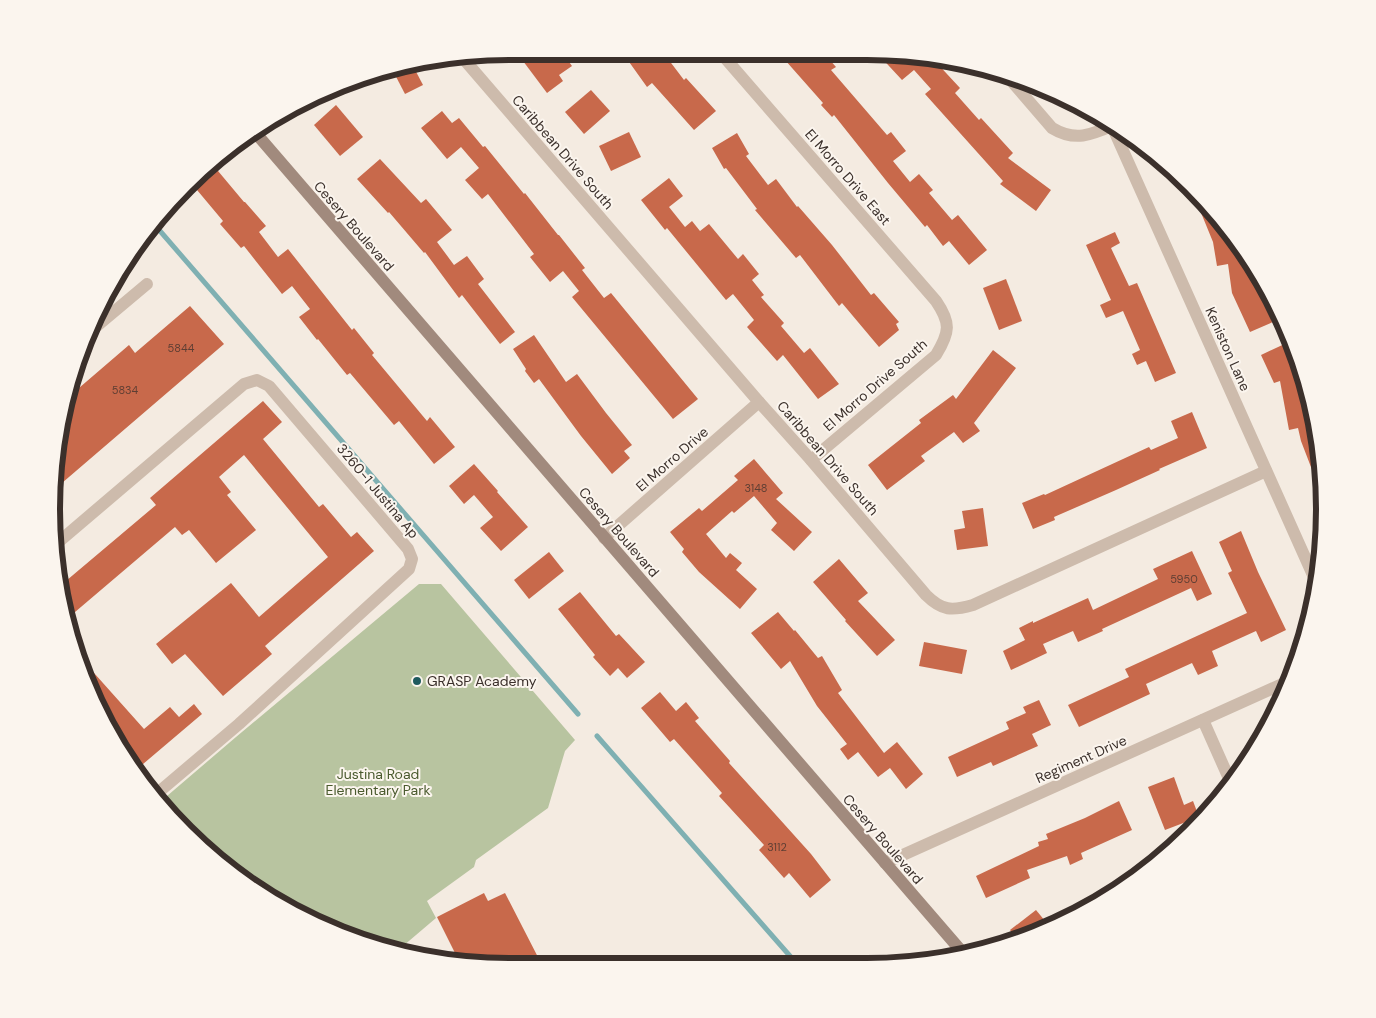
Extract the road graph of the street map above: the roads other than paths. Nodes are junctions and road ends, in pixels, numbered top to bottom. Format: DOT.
graph roads {
  1 [pos="727,60"];
  2 [pos="466,62"];
  3 [pos="1015,86"];
  4 [pos="1106,129"];
  5 [pos="259,137"];
  6 [pos="1119,138"];
  7 [pos="147,284"];
  8 [pos="99,325"];
  9 [pos="947,327"];
  10 [pos="759,402"];
  11 [pos="811,460"];
  12 [pos="1266,471"];
  13 [pos="604,538"];
  14 [pos="61,540"];
  15 [pos="1311,572"];
  16 [pos="1280,685"];
  17 [pos="1203,720"];
  18 [pos="1228,775"];
  19 [pos="160,791"];
  20 [pos="885,863"];
  21 [pos="959,948"];
  1 -- 9 [label="street, El Morro Drive East"];
  2 -- 10 [label="street, Caribbean Drive South"];
  3 -- 4 [label="street"];
  5 -- 13 [label="main road, Cesery Boulevard"];
  6 -- 12 [label="street, Keniston Lane"];
  7 -- 8 [label="street"];
  9 -- 11 [label="street, El Morro Drive South"];
  10 -- 11 [label="street, Caribbean Drive South"];
  10 -- 13 [label="street, El Morro Drive"];
  11 -- 12 [label="street, Caribbean Drive South"];
  12 -- 15 [label="street, Keniston Lane"];
  13 -- 20 [label="main road, Cesery Boulevard"];
  14 -- 19 [label="street, 3260-1 Justina Ap"];
  16 -- 17 [label="street, Regiment Drive"];
  17 -- 18 [label="street"];
  17 -- 20 [label="street, Regiment Drive"];
  20 -- 21 [label="main road, Cesery Boulevard"];
}
